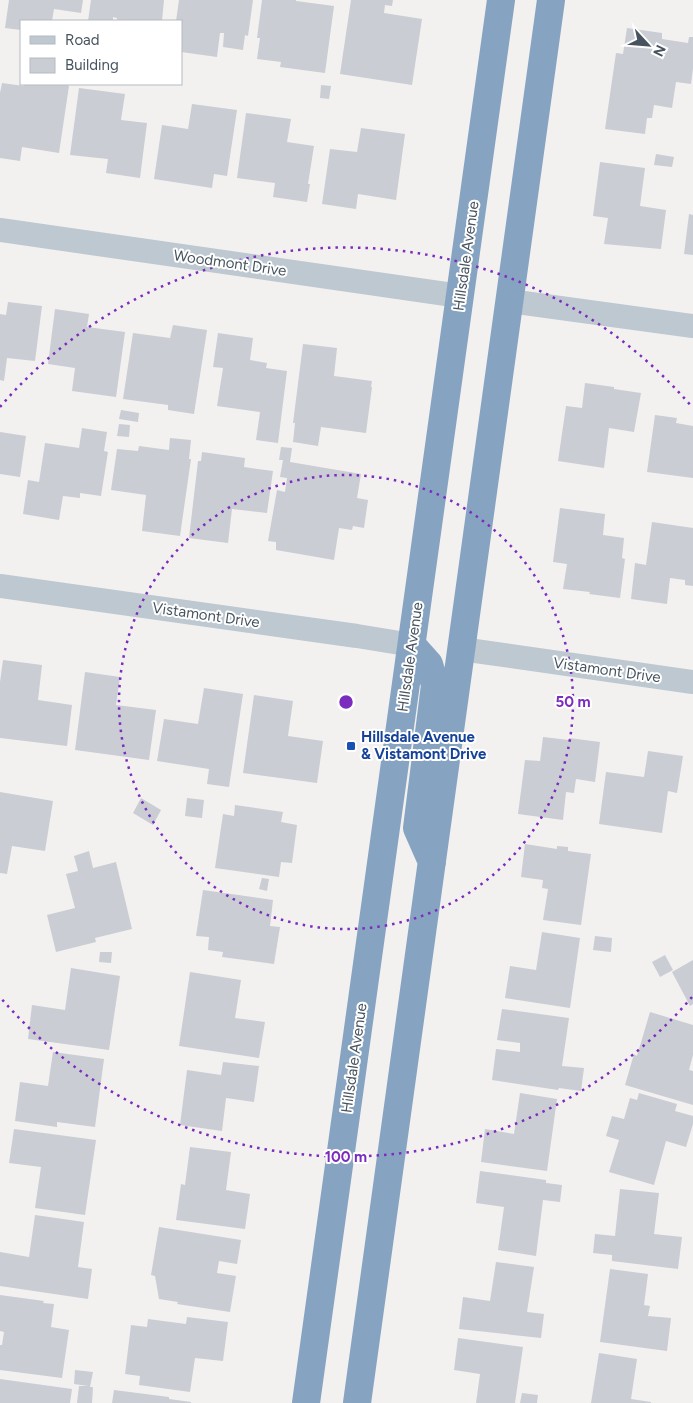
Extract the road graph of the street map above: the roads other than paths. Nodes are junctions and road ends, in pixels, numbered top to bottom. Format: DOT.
graph roads {
  1 [pos="501,0"];
  2 [pos="551,0"];
  3 [pos="0,230"];
  4 [pos="460,296"];
  5 [pos="509,300"];
  6 [pos="693,326"];
  7 [pos="0,586"];
  8 [pos="412,645"];
  9 [pos="461,649"];
  10 [pos="693,682"];
  11 [pos="432,862"];
  12 [pos="306,1403"];
  13 [pos="357,1403"];
  1 -- 4 [label="highway, Hillsdale Avenue"];
  2 -- 5 [label="highway"];
  3 -- 4 [label="street, Woodmont Drive"];
  4 -- 8 [label="highway, Hillsdale Avenue"];
  5 -- 6 [label="street"];
  5 -- 9 [label="highway"];
  7 -- 8 [label="street, Vistamont Drive"];
  8 -- 11 [label="highway"];
  8 -- 12 [label="highway, Hillsdale Avenue"];
  9 -- 10 [label="street, Vistamont Drive"];
  9 -- 11 [label="highway"];
  11 -- 13 [label="highway"];
}
